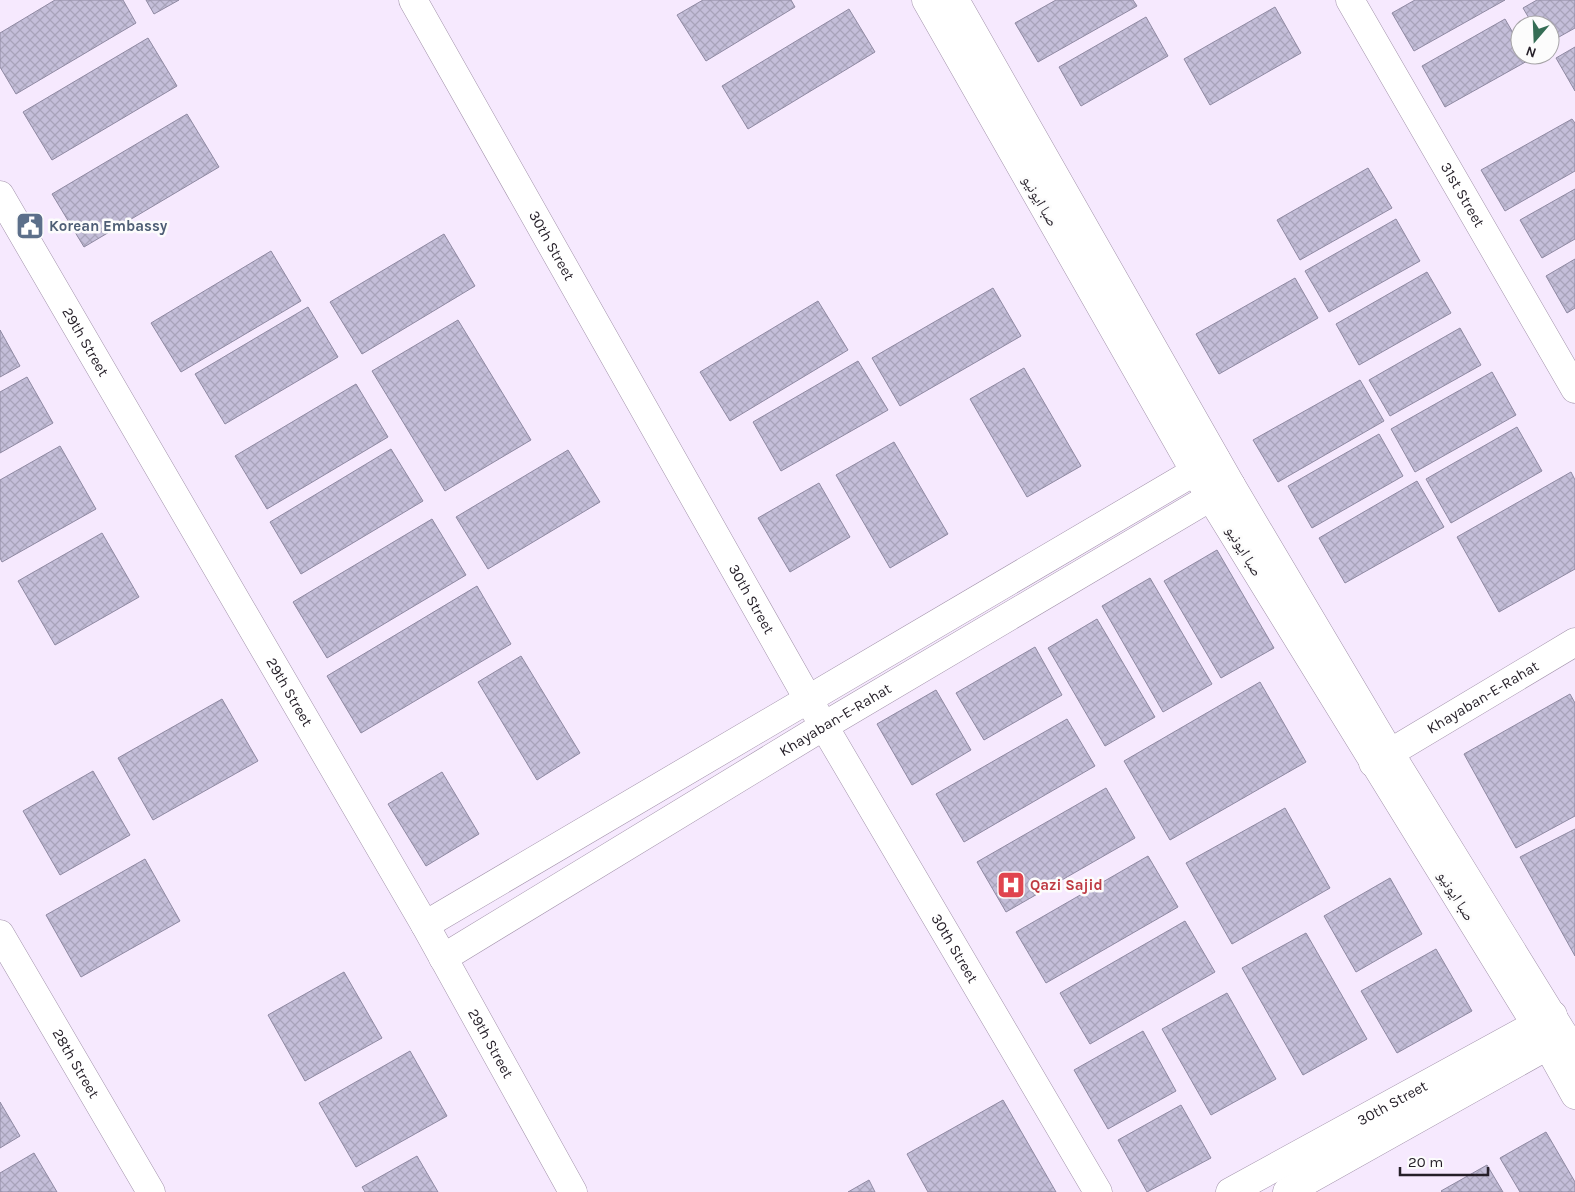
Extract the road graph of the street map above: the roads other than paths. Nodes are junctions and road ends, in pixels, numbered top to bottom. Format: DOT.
graph roads {
  1 [pos="413,0"];
  2 [pos="926,0"];
  3 [pos="955,0"];
  4 [pos="1350,0"];
  5 [pos="0,195"];
  6 [pos="1575,389"];
  7 [pos="1206,466"];
  8 [pos="1221,492"];
  9 [pos="1575,642"];
  10 [pos="808,699"];
  11 [pos="824,726"];
  12 [pos="1381,758"];
  13 [pos="424,925"];
  14 [pos="0,934"];
  15 [pos="443,958"];
  16 [pos="1555,1035"];
  17 [pos="1575,1095"];
  18 [pos="150,1192"];
  19 [pos="573,1192"];
  20 [pos="1098,1192"];
  21 [pos="1230,1192"];
  22 [pos="1287,1192"];
  1 -- 10 [label="street, 30th Street"];
  2 -- 7 [label="street, صبا ایونیو"];
  3 -- 7 [label="street, صبا ایونیو"];
  4 -- 6 [label="street, 31st Street"];
  5 -- 13 [label="street, 29th Street"];
  7 -- 8 [label="street, صبا ایونیو"];
  7 -- 10 [label="street, Khayaban-E-Rahat"];
  8 -- 11 [label="street, Khayaban-E-Rahat"];
  8 -- 12 [label="street, صبا ایونیو"];
  9 -- 12 [label="street, Khayaban-E-Rahat"];
  10 -- 11 [label="street, 30th Street"];
  10 -- 13 [label="street, Khayaban-E-Rahat"];
  11 -- 15 [label="street, Khayaban-E-Rahat"];
  11 -- 20 [label="street, 30th Street"];
  12 -- 16 [label="street, صبا ایونیو"];
  13 -- 15 [label="street, 29th Street"];
  14 -- 18 [label="street, 28th Street"];
  15 -- 19 [label="street, 29th Street"];
  16 -- 17 [label="street, صبا ایونیو"];
  16 -- 21 [label="street, 30th Street"];
  16 -- 22 [label="street, 30th Street"];
}
